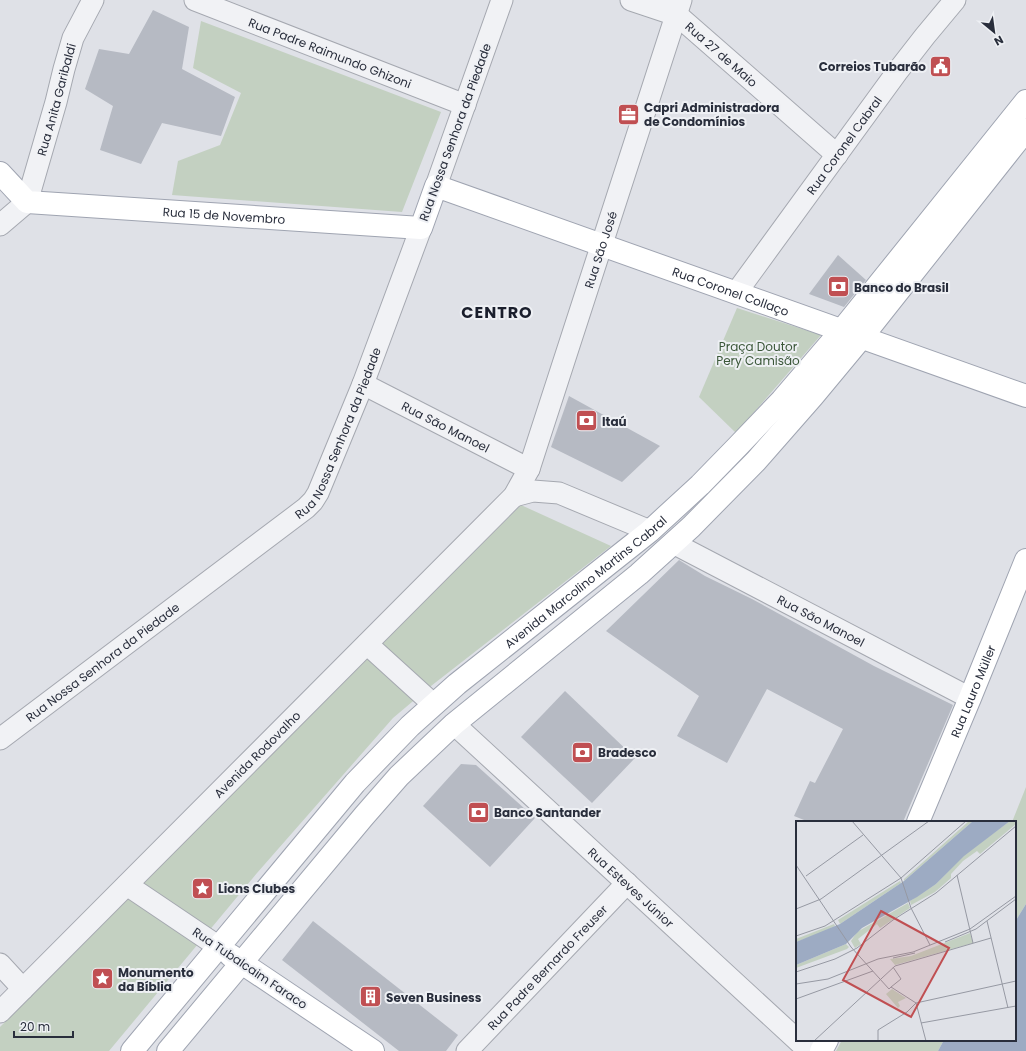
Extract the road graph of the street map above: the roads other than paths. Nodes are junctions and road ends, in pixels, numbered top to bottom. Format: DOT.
graph roads {
  1 [pos="93,0"];
  2 [pos="195,0"];
  3 [pos="502,0"];
  4 [pos="631,0"];
  5 [pos="660,0"];
  6 [pos="955,0"];
  7 [pos="679,7"];
  8 [pos="1026,101"];
  9 [pos="465,105"];
  10 [pos="1026,130"];
  11 [pos="837,155"];
  12 [pos="0,173"];
  13 [pos="436,186"];
  14 [pos="27,202"];
  15 [pos="0,225"];
  16 [pos="421,228"];
  17 [pos="602,245"];
  18 [pos="736,293"];
  19 [pos="852,334"];
  20 [pos="363,384"];
  21 [pos="1026,396"];
  22 [pos="530,469"];
  23 [pos="514,496"];
  24 [pos="650,531"];
  25 [pos="673,543"];
  26 [pos="1026,560"];
  27 [pos="367,644"];
  28 [pos="970,698"];
  29 [pos="432,704"];
  30 [pos="454,724"];
  31 [pos="0,739"];
  32 [pos="918,821"];
  33 [pos="627,883"];
  34 [pos="127,885"];
  35 [pos="219,947"];
  36 [pos="242,962"];
  37 [pos="0,964"];
  38 [pos="23,989"];
  39 [pos="0,1012"];
  40 [pos="796,1039"];
  41 [pos="798,1041"];
  42 [pos="826,1041"];
  43 [pos="132,1051"];
  44 [pos="168,1051"];
  45 [pos="373,1051"];
  46 [pos="466,1051"];
  47 [pos="809,1051"];
  48 [pos="821,1051"];
  1 -- 14 [label="street, Rua Anita Garibaldi"];
  2 -- 9 [label="street, Rua Padre Raimundo Ghizoni"];
  3 -- 9 [label="street, Rua Nossa Senhora da Piedade"];
  4 -- 7 [label="street"];
  5 -- 7 [label="street, Rua 27 de Maio"];
  6 -- 11 [label="street, Rua Coronel Cabral"];
  7 -- 11 [label="street, Rua 27 de Maio"];
  7 -- 17 [label="street, Rua São José"];
  8 -- 19 [label="main road, Avenida Marcolino Martins Cabral"];
  9 -- 13 [label="street, Rua Nossa Senhora da Piedade"];
  10 -- 19 [label="main road, Avenida Marcolino Martins Cabral"];
  11 -- 18 [label="street, Rua Coronel Cabral"];
  12 -- 14 [label="main road"];
  13 -- 16 [label="main road, Rua Nossa Senhora da Piedade"];
  13 -- 17 [label="main road, Rua Coronel Collaço"];
  14 -- 15 [label="street"];
  14 -- 16 [label="main road, Rua 15 de Novembro"];
  16 -- 20 [label="street, Rua Nossa Senhora da Piedade"];
  17 -- 18 [label="main road, Rua Coronel Collaço"];
  17 -- 22 [label="street, Rua São José"];
  18 -- 19 [label="main road, Rua Coronel Collaço"];
  19 -- 21 [label="main road, Rua Coronel Collaço"];
  19 -- 24 [label="main road, Avenida Marcolino Martins Cabral"];
  19 -- 25 [label="main road, Avenida Marcolino Martins Cabral"];
  20 -- 22 [label="street, Rua São Manoel"];
  20 -- 31 [label="street, Rua Nossa Senhora da Piedade"];
  22 -- 23 [label="street, Rua São José"];
  23 -- 24 [label="street"];
  23 -- 27 [label="street, Avenida Rodovalho"];
  24 -- 29 [label="main road, Avenida Marcolino Martins Cabral"];
  25 -- 28 [label="street, Rua São Manoel"];
  25 -- 30 [label="main road, Avenida Marcolino Martins Cabral"];
  26 -- 28 [label="main road, Rua Lauro Müller"];
  27 -- 29 [label="street"];
  27 -- 34 [label="street, Avenida Rodovalho"];
  28 -- 32 [label="main road, Rua Lauro Müller"];
  29 -- 35 [label="main road, Avenida Marcolino Martins Cabral"];
  30 -- 33 [label="street, Rua Esteves Júnior"];
  30 -- 36 [label="main road, Avenida Marcolino Martins Cabral"];
  33 -- 40 [label="street, Rua Esteves Júnior"];
  33 -- 46 [label="street, Rua Padre Bernardo Freuser"];
  34 -- 35 [label="street, Rua Tubalcaim Faraco"];
  34 -- 38 [label="street, Avenida Rodovalho"];
  35 -- 36 [label="main road, Rua Tubalcaim Faraco"];
  35 -- 43 [label="main road, Avenida Marcolino Martins Cabral"];
  36 -- 44 [label="main road, Avenida Marcolino Martins Cabral"];
  36 -- 45 [label="main road, Rua Tubalcaim Faraco"];
  37 -- 38 [label="street"];
  38 -- 39 [label="street, Avenida Rodovalho"];
  41 -- 47 [label="street, Rua Esteves Júnior"];
  42 -- 48 [label="main road"];
}
